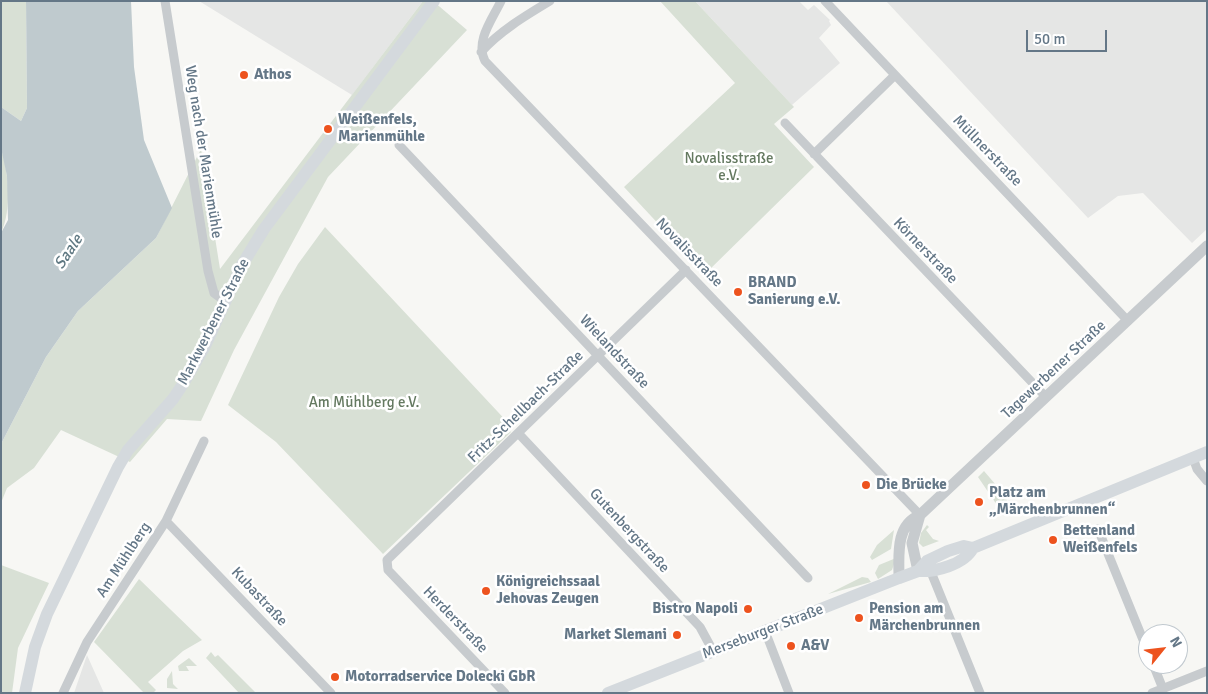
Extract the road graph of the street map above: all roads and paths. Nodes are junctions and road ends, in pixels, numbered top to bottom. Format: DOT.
graph roads {
  1 [pos="165,1"];
  2 [pos="501,1"];
  3 [pos="550,1"];
  4 [pos="825,1"];
  5 [pos="428,3"];
  6 [pos="481,52"];
  7 [pos="895,75"];
  8 [pos="786,123"];
  9 [pos="398,145"];
  10 [pos="814,154"];
  11 [pos="1207,246"];
  12 [pos="686,270"];
  13 [pos="225,301"];
  14 [pos="1128,321"];
  15 [pos="599,356"];
  16 [pos="1046,397"];
  17 [pos="519,434"];
  18 [pos="204,441"];
  19 [pos="1207,452"];
  20 [pos="1193,458"];
  21 [pos="1207,481"];
  22 [pos="920,515"];
  23 [pos="166,521"];
  24 [pos="1098,529"];
  25 [pos="386,565"];
  26 [pos="924,571"];
  27 [pos="808,578"];
  28 [pos="899,578"];
  29 [pos="1138,627"];
  30 [pos="765,631"];
  31 [pos="713,651"];
  32 [pos="1207,671"];
  33 [pos="1157,674"];
  34 [pos="1163,688"];
  35 [pos="25,693"];
  36 [pos="63,693"];
  37 [pos="331,693"];
  38 [pos="505,693"];
  39 [pos="608,693"];
  40 [pos="790,693"];
  41 [pos="980,693"];
  42 [pos="1152,693"];
  1 -- 13 [label="street, Weg nach der Marienmühle"];
  2 -- 6 [label="street"];
  3 -- 6 [label="street"];
  4 -- 7 [label="street, Müllnerstraße"];
  5 -- 13 [label="main road, Markwerbener Straße"];
  6 -- 12 [label="street, Novalisstraße"];
  7 -- 10 [label="street"];
  7 -- 14 [label="street, Müllnerstraße"];
  8 -- 10 [label="street, Körnerstraße"];
  9 -- 15 [label="street, Wielandstraße"];
  10 -- 16 [label="street, Körnerstraße"];
  11 -- 14 [label="street, Tagewerbener Straße"];
  12 -- 15 [label="street, Fritz-Schellbach-Straße"];
  12 -- 22 [label="street, Novalisstraße"];
  13 -- 35 [label="main road, Markwerbener Straße"];
  14 -- 16 [label="street, Tagewerbener Straße"];
  15 -- 17 [label="street, Fritz-Schellbach-Straße"];
  15 -- 27 [label="street, Wielandstraße"];
  16 -- 22 [label="street, Tagewerbener Straße"];
  17 -- 25 [label="street, Fritz-Schellbach-Straße"];
  17 -- 31 [label="street, Gutenbergstraße"];
  18 -- 23 [label="street, Am Mühlberg"];
  19 -- 20 [label="main road, Merseburger Straße"];
  20 -- 21 [label="street"];
  20 -- 26 [label="main road, Merseburger Straße"];
  22 -- 26 [label="street"];
  22 -- 28 [label="street, Tagewerbener Straße"];
  23 -- 36 [label="street, Am Mühlberg"];
  23 -- 37 [label="street, Kubastraße"];
  24 -- 29 [label="street"];
  25 -- 38 [label="street, Herderstraße"];
  26 -- 28 [label="main road, Merseburger Straße"];
  26 -- 41 [label="street"];
  28 -- 30 [label="main road, Merseburger Straße"];
  30 -- 31 [label="main road, Merseburger Straße"];
  30 -- 40 [label="street"];
  31 -- 39 [label="main road, Merseburger Straße"];
  32 -- 34 [label="street"];
  33 -- 34 [label="street"];
  34 -- 42 [label="street"];
}
